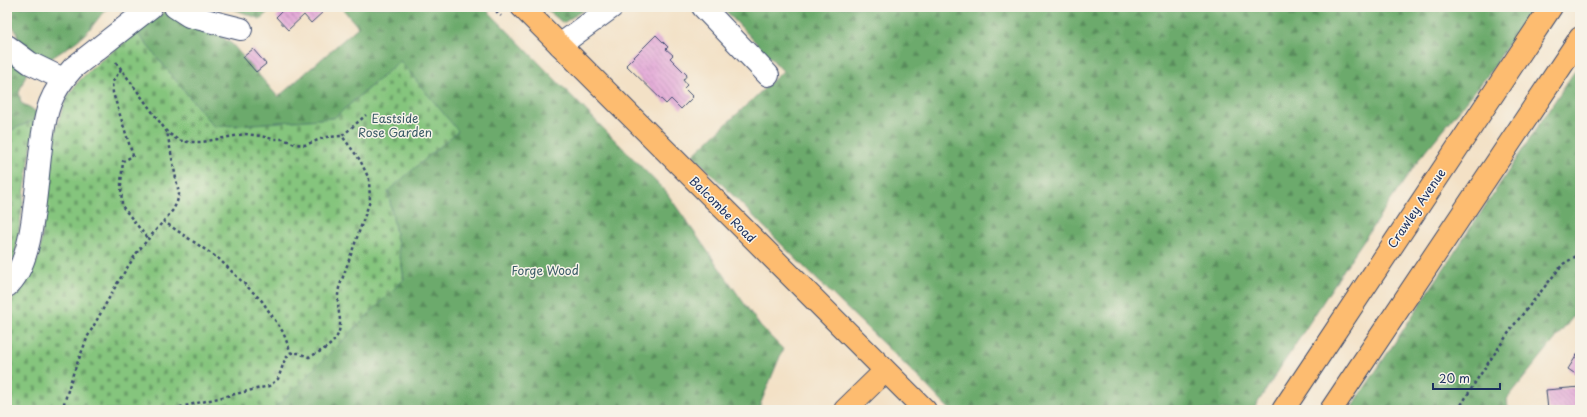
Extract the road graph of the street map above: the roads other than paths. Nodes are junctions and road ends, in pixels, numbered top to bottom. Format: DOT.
graph roads {
  1 [pos="151,7"];
  2 [pos="175,7"];
  3 [pos="522,7"];
  4 [pos="612,7"];
  5 [pos="704,7"];
  6 [pos="1551,7"];
  7 [pos="241,29"];
  8 [pos="1580,38"];
  9 [pos="560,45"];
  10 [pos="7,46"];
  11 [pos="768,75"];
  12 [pos="63,79"];
  13 [pos="7,286"];
  14 [pos="885,371"];
  15 [pos="845,410"];
  16 [pos="925,410"];
  17 [pos="1283,410"];
  18 [pos="1330,410"];
  1 -- 12 [label="lane"];
  2 -- 7 [label="lane"];
  3 -- 9 [label="main road, Balcombe Road"];
  4 -- 9 [label="lane"];
  5 -- 11 [label="lane"];
  6 -- 17 [label="main road, Crawley Avenue"];
  8 -- 18 [label="main road"];
  9 -- 14 [label="main road, Balcombe Road"];
  10 -- 12 [label="lane"];
  12 -- 13 [label="lane"];
  14 -- 15 [label="main road"];
  14 -- 16 [label="main road, Balcombe Road"];
}
